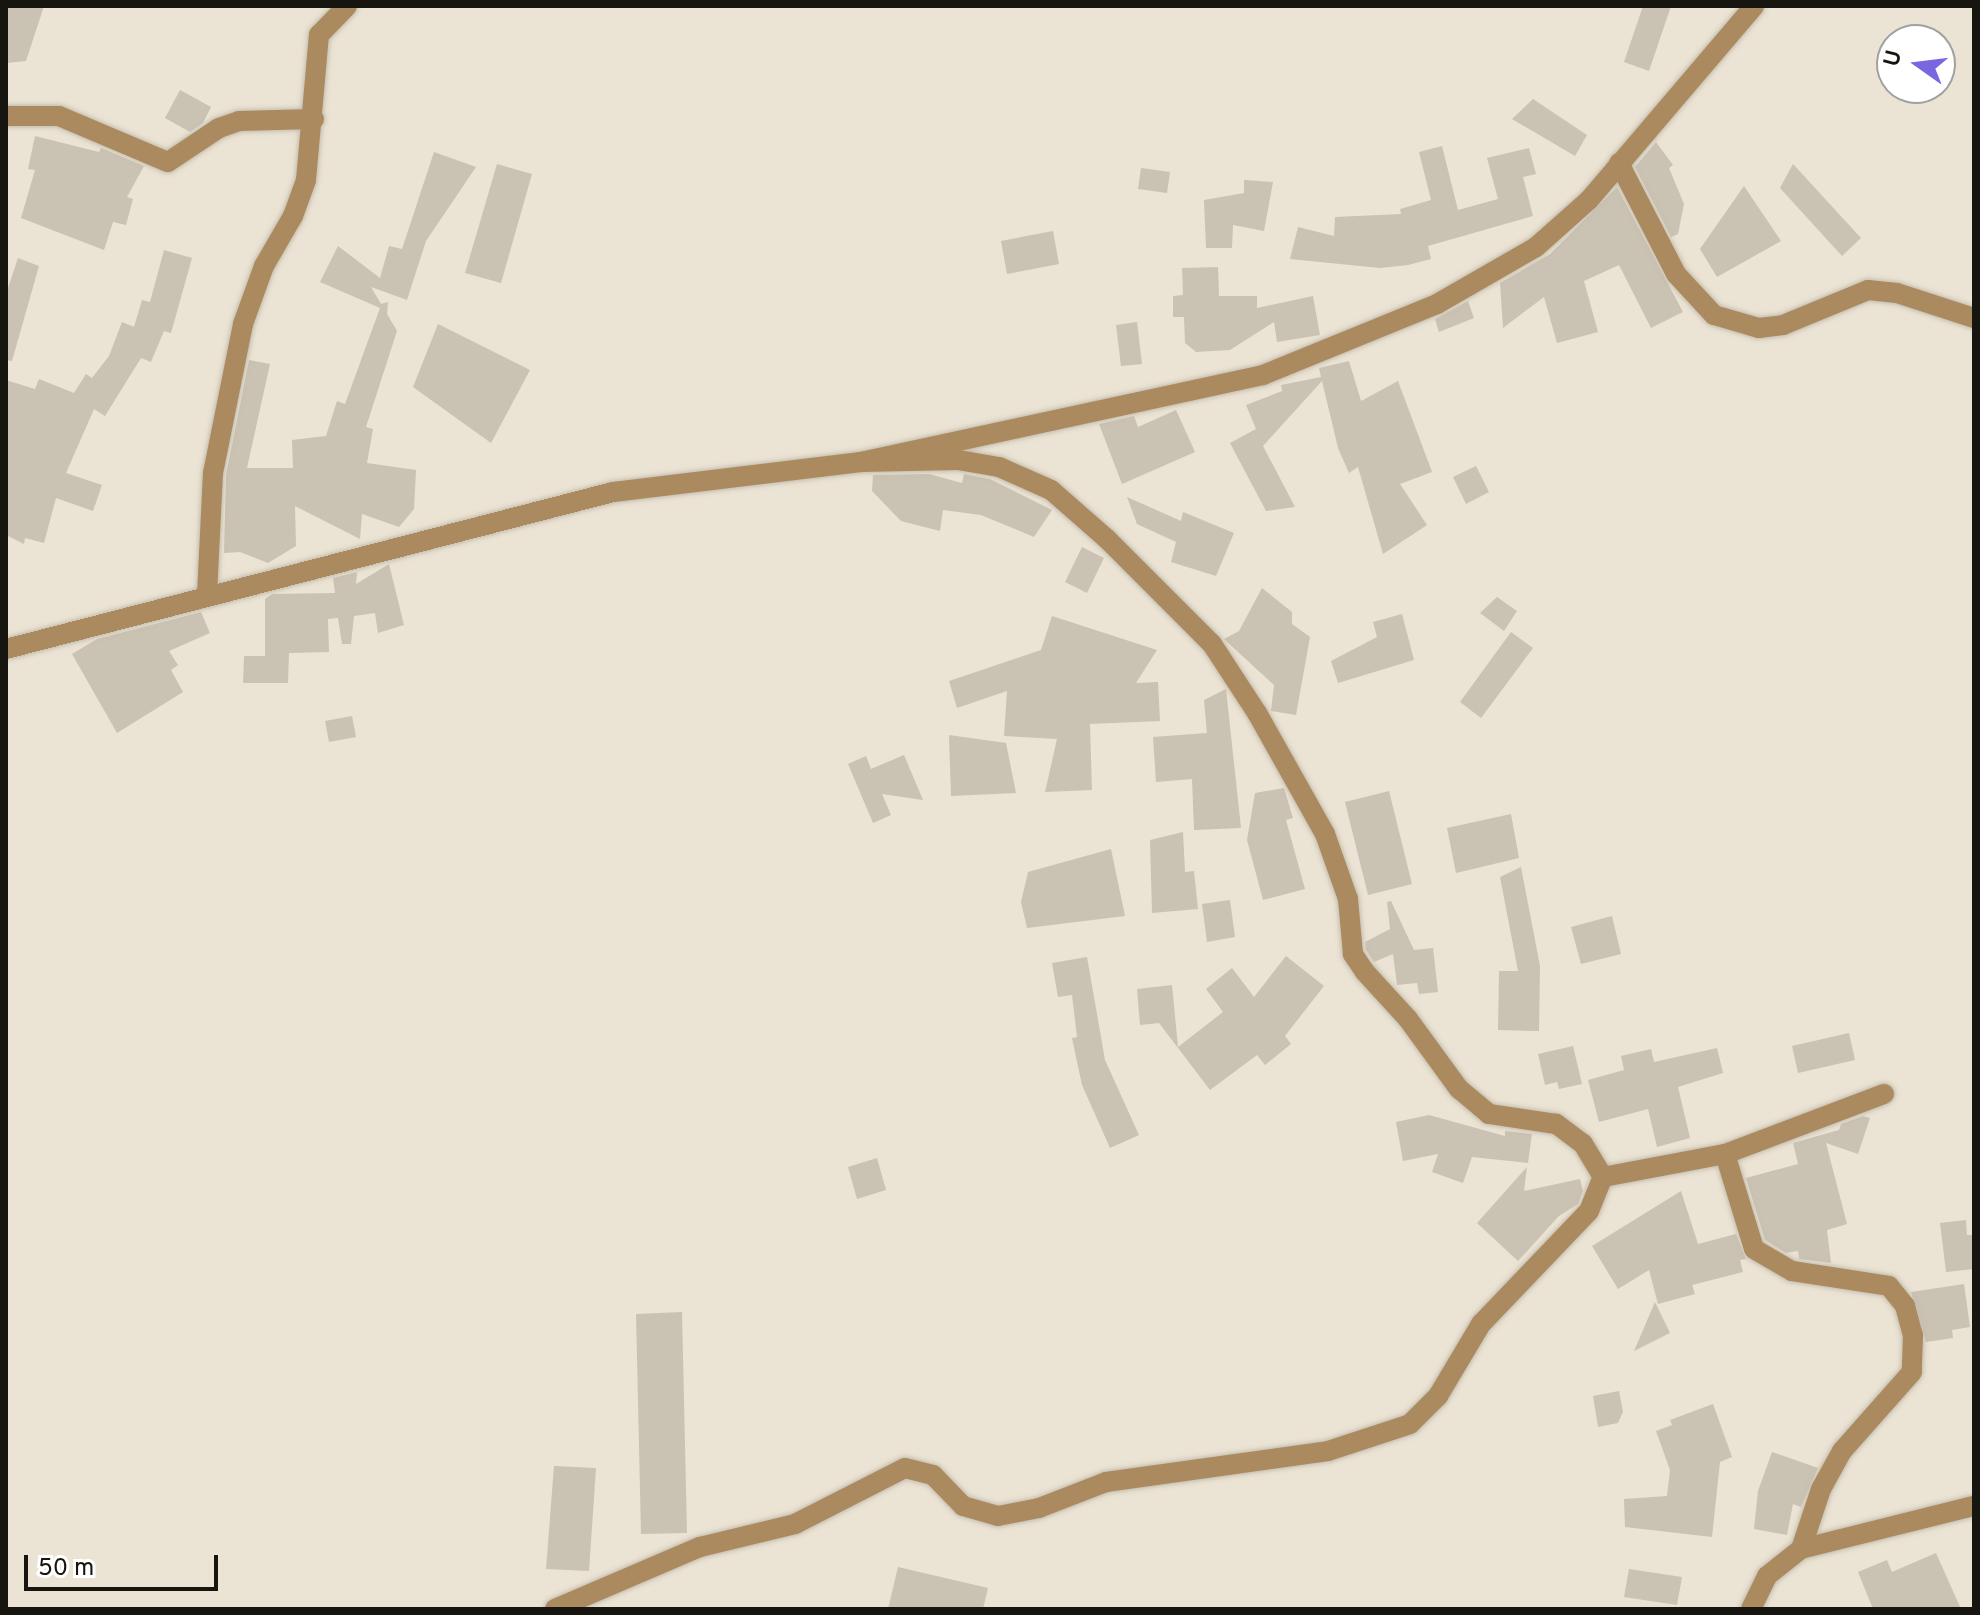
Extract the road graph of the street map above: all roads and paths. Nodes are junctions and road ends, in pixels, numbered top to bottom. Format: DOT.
graph roads {
  1 [pos="347,6"];
  2 [pos="1754,6"];
  3 [pos="6,116"];
  4 [pos="314,119"];
  5 [pos="1619,163"];
  6 [pos="1974,318"];
  7 [pos="861,462"];
  8 [pos="207,595"];
  9 [pos="6,649"];
  10 [pos="1884,1094"];
  11 [pos="1725,1154"];
  12 [pos="1603,1177"];
  13 [pos="1974,1506"];
  14 [pos="1801,1549"];
  15 [pos="555,1609"];
  16 [pos="1751,1609"];
  1 -- 4 [label="street"];
  2 -- 5 [label="street"];
  3 -- 4 [label="street"];
  4 -- 8 [label="street"];
  5 -- 6 [label="street"];
  5 -- 7 [label="street"];
  7 -- 8 [label="street"];
  7 -- 12 [label="street"];
  8 -- 9 [label="street"];
  10 -- 11 [label="street"];
  11 -- 12 [label="street"];
  11 -- 14 [label="street"];
  12 -- 15 [label="street"];
  13 -- 14 [label="street"];
  14 -- 16 [label="street"];
}
